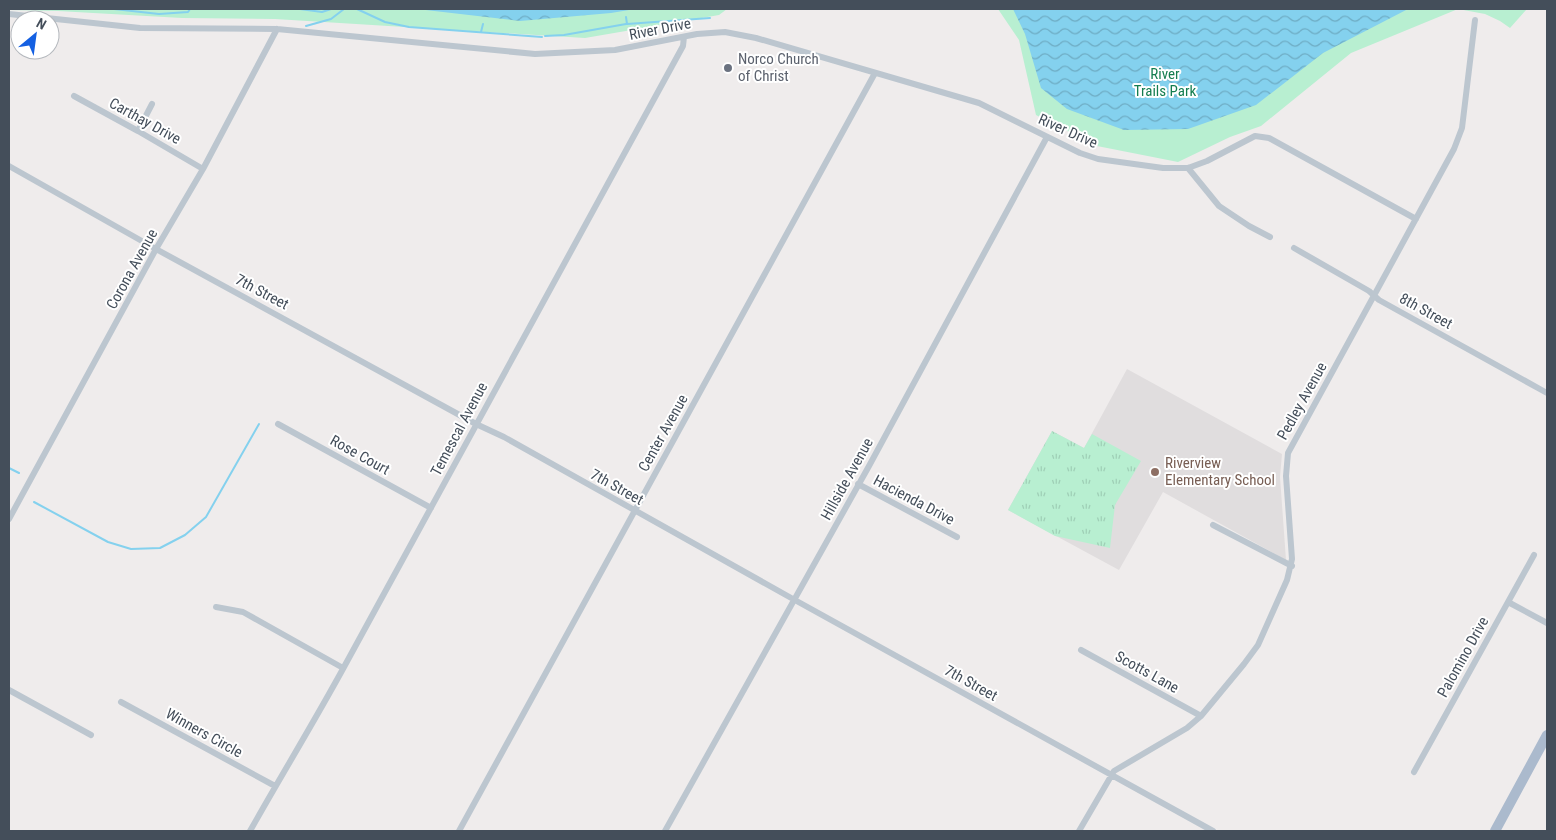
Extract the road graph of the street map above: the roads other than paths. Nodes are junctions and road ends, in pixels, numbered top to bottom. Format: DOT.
graph roads {
  1 [pos="9,14"];
  2 [pos="1475,20"];
  3 [pos="277,29"];
  4 [pos="684,37"];
  5 [pos="875,73"];
  6 [pos="74,96"];
  7 [pos="152,104"];
  8 [pos="138,131"];
  9 [pos="1047,137"];
  10 [pos="9,166"];
  11 [pos="1188,168"];
  12 [pos="203,169"];
  13 [pos="1416,219"];
  14 [pos="1270,237"];
  15 [pos="1294,248"];
  16 [pos="156,249"];
  17 [pos="1375,296"];
  18 [pos="1547,393"];
  19 [pos="278,424"];
  20 [pos="476,424"];
  21 [pos="858,484"];
  22 [pos="431,508"];
  23 [pos="634,511"];
  24 [pos="9,520"];
  25 [pos="1213,525"];
  26 [pos="958,537"];
  27 [pos="1534,555"];
  28 [pos="1292,566"];
  29 [pos="793,600"];
  30 [pos="1508,602"];
  31 [pos="216,608"];
  32 [pos="1547,623"];
  33 [pos="1081,650"];
  34 [pos="343,668"];
  35 [pos="9,690"];
  36 [pos="121,702"];
  37 [pos="1201,716"];
  38 [pos="91,735"];
  39 [pos="1547,735"];
  40 [pos="1414,772"];
  41 [pos="1111,774"];
  42 [pos="275,786"];
  43 [pos="250,831"];
  44 [pos="459,831"];
  45 [pos="665,831"];
  46 [pos="1079,831"];
  47 [pos="1213,831"];
  48 [pos="1495,831"];
  1 -- 3 [label="street, River Drive"];
  2 -- 13 [label="street, Pedley Avenue"];
  3 -- 4 [label="street, River Drive"];
  3 -- 12 [label="street, Corona Avenue"];
  4 -- 5 [label="street, River Drive"];
  4 -- 20 [label="street, Temescal Avenue"];
  5 -- 9 [label="street, River Drive"];
  5 -- 23 [label="street, Center Avenue"];
  6 -- 8 [label="street, Carthay Drive"];
  7 -- 8 [label="street"];
  8 -- 12 [label="street, Carthay Drive"];
  9 -- 11 [label="street, River Drive"];
  9 -- 21 [label="street, Hillside Avenue"];
  10 -- 16 [label="street, 7th Street"];
  11 -- 13 [label="street, River Drive"];
  11 -- 14 [label="street"];
  12 -- 16 [label="street, Corona Avenue"];
  13 -- 17 [label="street, Pedley Avenue"];
  15 -- 17 [label="street, 8th Street"];
  16 -- 20 [label="street, 7th Street"];
  16 -- 24 [label="street, Corona Avenue"];
  17 -- 18 [label="street, 8th Street"];
  17 -- 28 [label="street, Pedley Avenue"];
  19 -- 22 [label="street, Rose Court"];
  20 -- 22 [label="street, Temescal Avenue"];
  20 -- 23 [label="street, 7th Street"];
  21 -- 26 [label="street, Hacienda Drive"];
  21 -- 29 [label="street, Hillside Avenue"];
  22 -- 34 [label="street, Temescal Avenue"];
  23 -- 29 [label="street, 7th Street"];
  23 -- 44 [label="street, Center Avenue"];
  25 -- 28 [label="street"];
  27 -- 30 [label="street, Palomino Drive"];
  28 -- 37 [label="street, Pedley Avenue"];
  29 -- 41 [label="street, 7th Street"];
  29 -- 45 [label="street, Hillside Avenue"];
  30 -- 32 [label="street"];
  30 -- 40 [label="street, Palomino Drive"];
  31 -- 34 [label="street"];
  33 -- 37 [label="street, Scotts Lane"];
  34 -- 42 [label="street, Temescal Avenue"];
  35 -- 38 [label="street"];
  36 -- 42 [label="street, Winners Circle"];
  37 -- 41 [label="street, Pedley Avenue"];
  39 -- 48 [label="main road"];
  41 -- 46 [label="street, Pedley Avenue"];
  41 -- 47 [label="street, 7th Street"];
  42 -- 43 [label="street, Temescal Avenue"];
}
